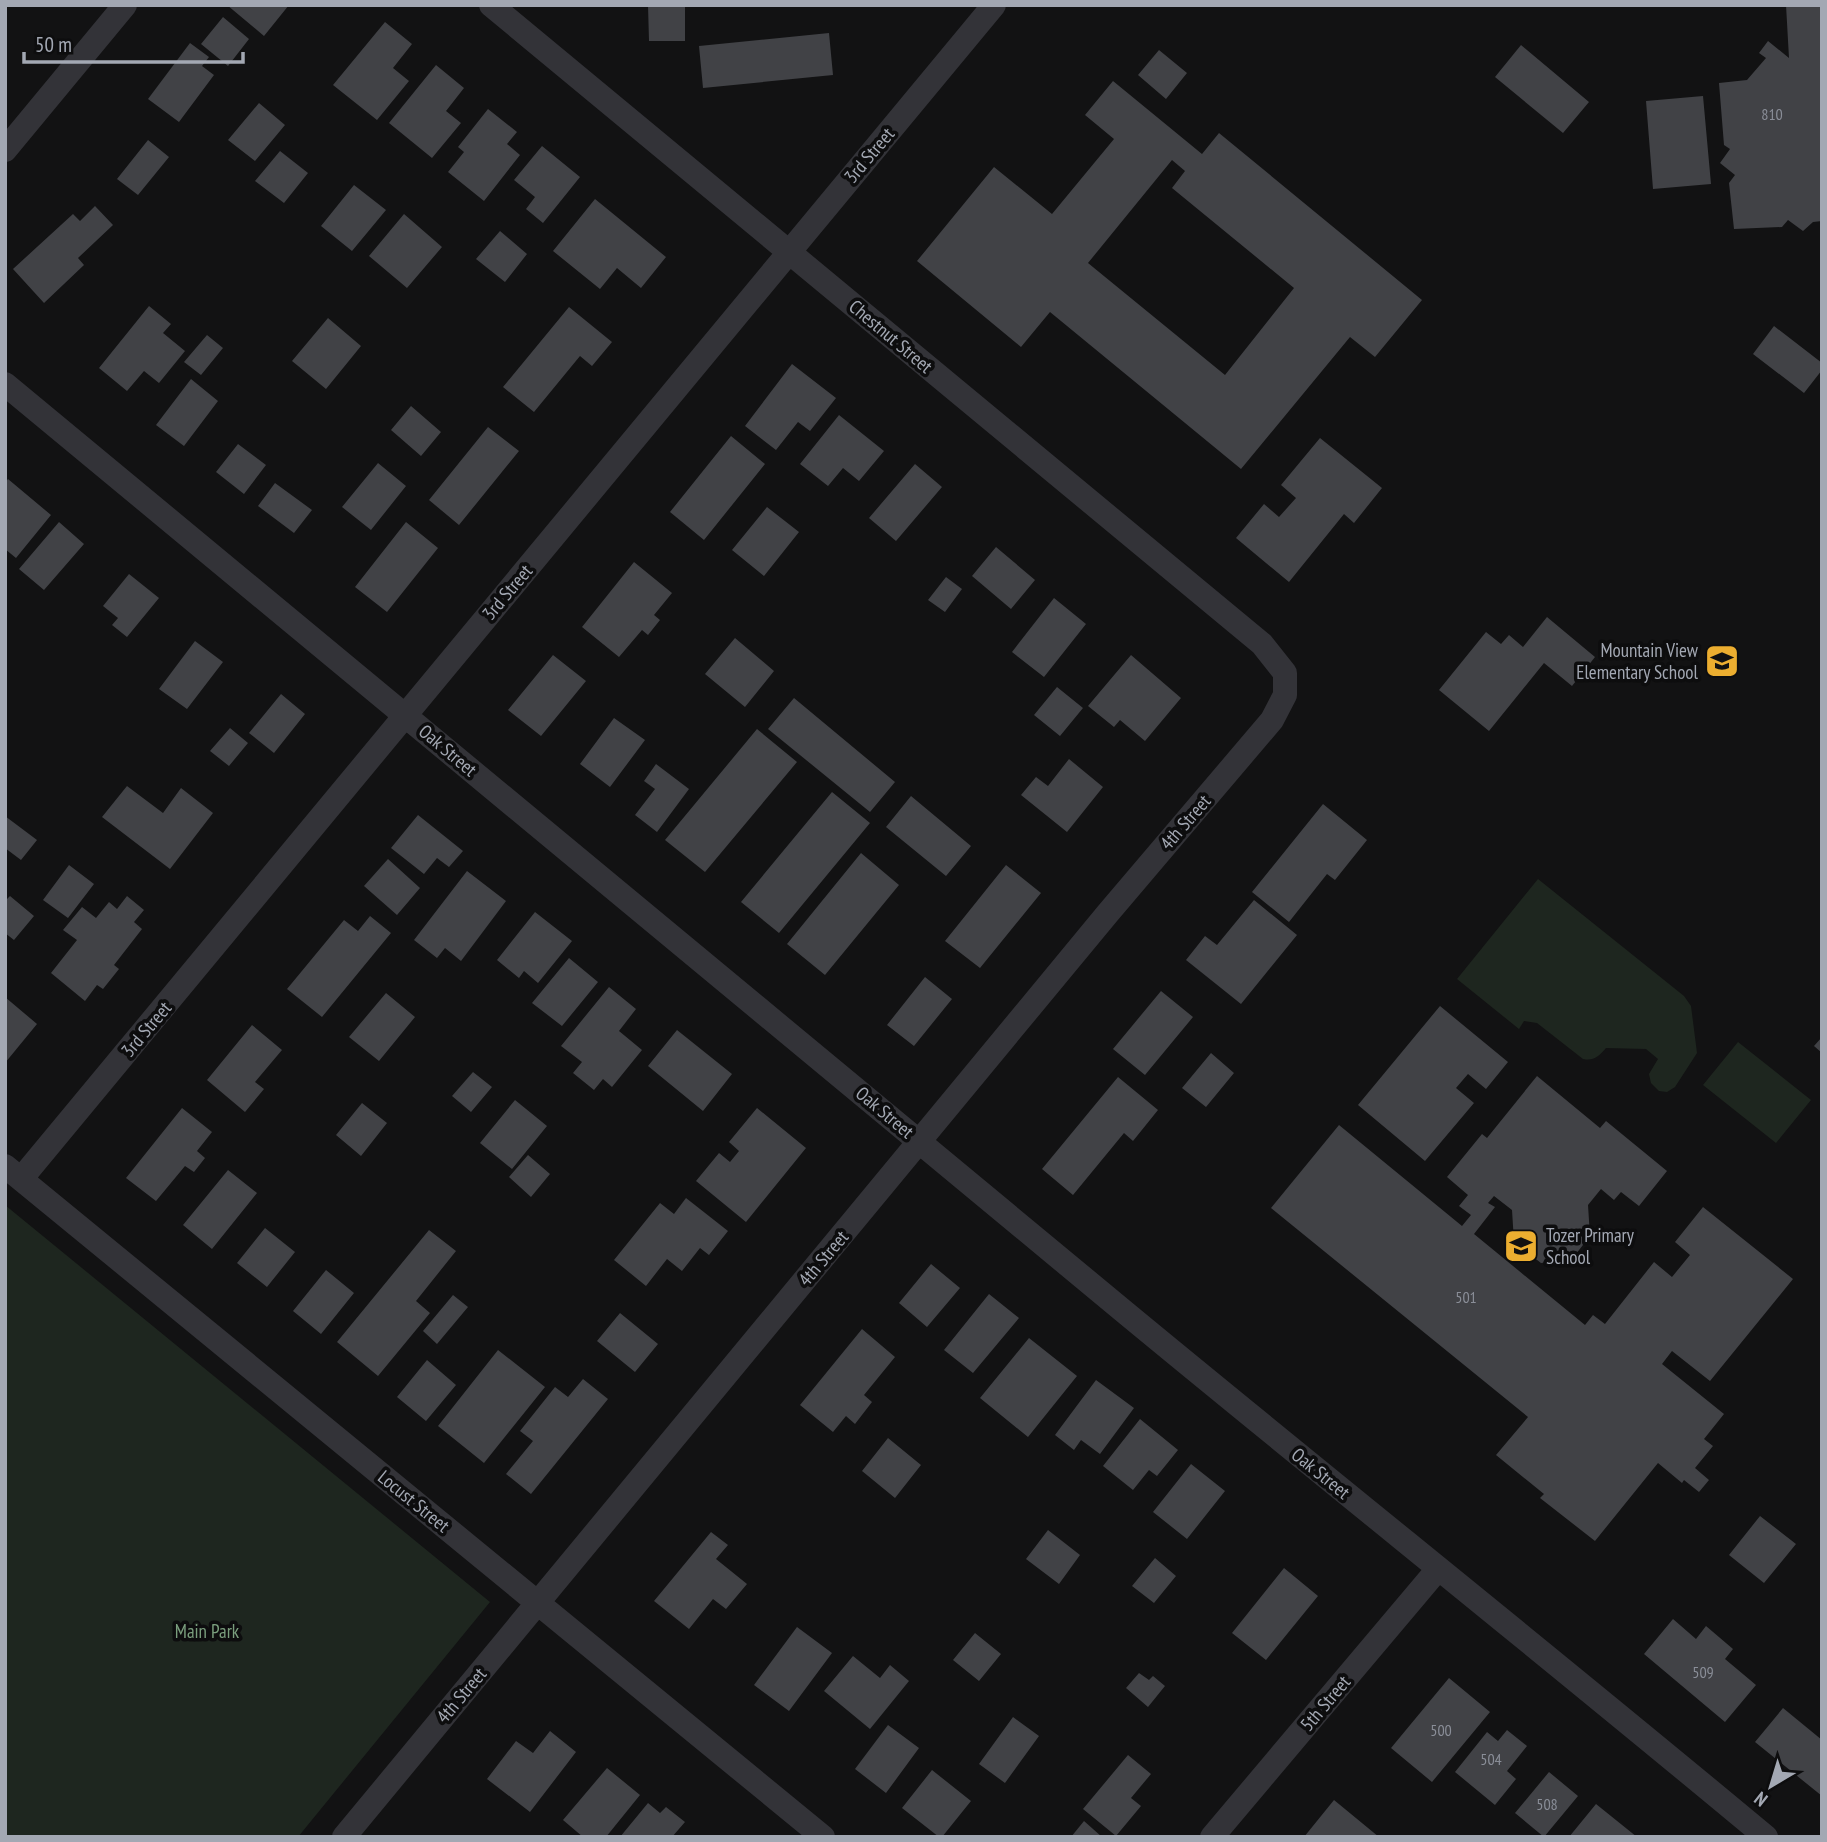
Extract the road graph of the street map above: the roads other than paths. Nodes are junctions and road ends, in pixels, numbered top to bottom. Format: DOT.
graph roads {
  1 [pos="125,5"];
  2 [pos="491,5"];
  3 [pos="994,5"];
  4 [pos="5,150"];
  5 [pos="789,252"];
  6 [pos="5,384"];
  7 [pos="1285,673"];
  8 [pos="405,715"];
  9 [pos="920,1140"];
  10 [pos="13,1172"];
  11 [pos="1438,1569"];
  12 [pos="538,1602"];
  13 [pos="344,1837"];
  14 [pos="823,1837"];
  15 [pos="1212,1837"];
  16 [pos="1766,1837"];
  1 -- 4 [label="street"];
  2 -- 5 [label="street, Chestnut Street"];
  3 -- 5 [label="street, 3rd Street"];
  5 -- 7 [label="street, Chestnut Street"];
  5 -- 8 [label="street, 3rd Street"];
  6 -- 8 [label="street, Oak Street"];
  7 -- 9 [label="street, 4th Street"];
  8 -- 9 [label="street, Oak Street"];
  8 -- 10 [label="street, 3rd Street"];
  9 -- 11 [label="street, Oak Street"];
  9 -- 12 [label="street, 4th Street"];
  10 -- 12 [label="street, Locust Street"];
  11 -- 15 [label="street, 5th Street"];
  11 -- 16 [label="street, Oak Street"];
  12 -- 13 [label="street, 4th Street"];
  12 -- 14 [label="street, Locust Street"];
}
